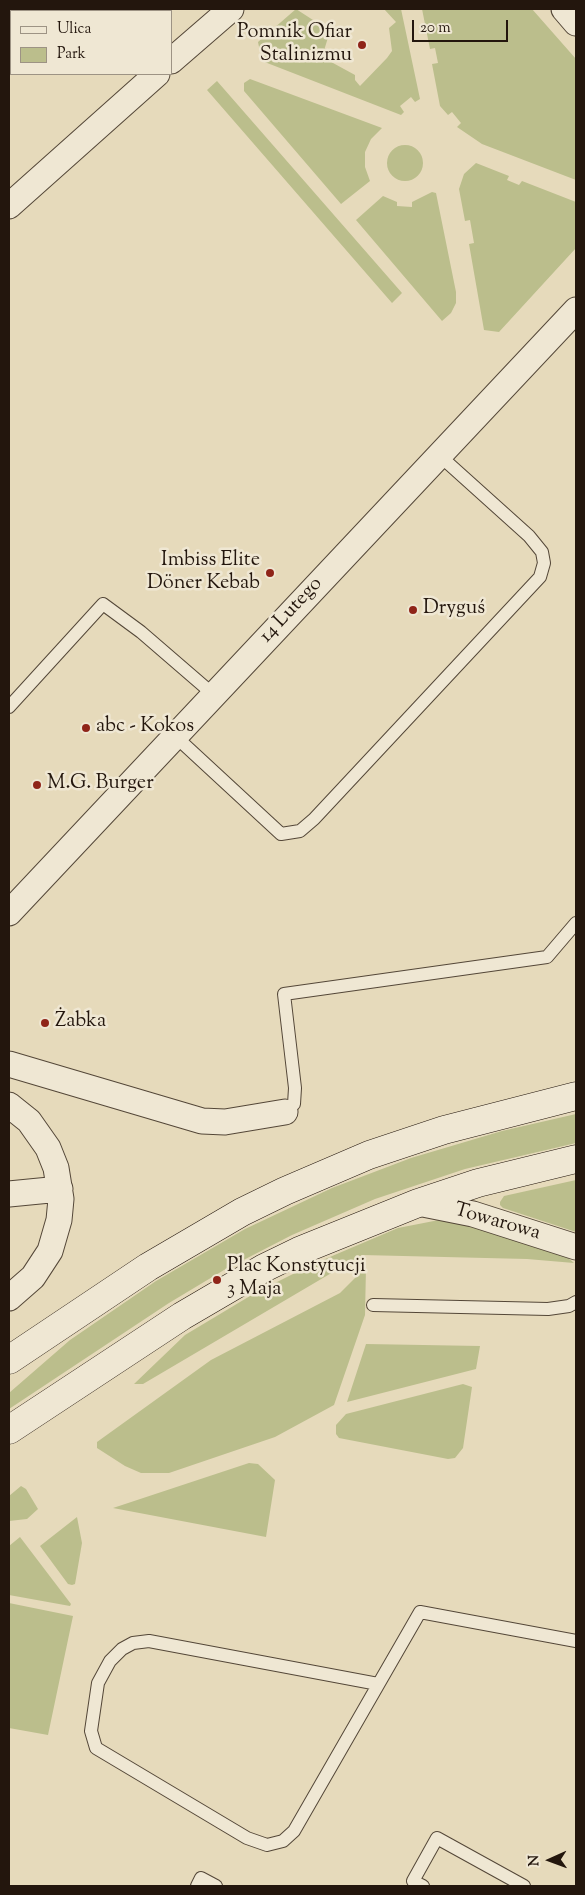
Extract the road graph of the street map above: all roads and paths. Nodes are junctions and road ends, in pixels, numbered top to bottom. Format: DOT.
graph roads {
  1 [pos="231,9"];
  2 [pos="564,9"];
  3 [pos="576,23"];
  4 [pos="172,60"];
  5 [pos="154,75"];
  6 [pos="131,82"];
  7 [pos="9,206"];
  8 [pos="576,310"];
  9 [pos="439,455"];
  10 [pos="214,695"];
  11 [pos="9,707"];
  12 [pos="175,736"];
  13 [pos="9,913"];
  14 [pos="576,923"];
  15 [pos="9,1064"];
  16 [pos="576,1096"];
  17 [pos="10,1108"];
  18 [pos="285,1112"];
  19 [pos="576,1159"];
  20 [pos="60,1189"];
  21 [pos="9,1194"];
  22 [pos="418,1203"];
  23 [pos="576,1247"];
  24 [pos="9,1298"];
  25 [pos="576,1302"];
  26 [pos="373,1305"];
  27 [pos="9,1360"];
  28 [pos="9,1430"];
  29 [pos="576,1641"];
  30 [pos="378,1684"];
  31 [pos="197,1886"];
  32 [pos="216,1886"];
  33 [pos="423,1886"];
  34 [pos="524,1886"];
  1 -- 4 [label="street"];
  2 -- 3 [label="street"];
  5 -- 6 [label="street"];
  6 -- 7 [label="street"];
  8 -- 9 [label="street, 14 Lutego"];
  9 -- 10 [label="street, 14 Lutego"];
  9 -- 12 [label="lane"];
  10 -- 11 [label="lane"];
  10 -- 12 [label="street, 14 Lutego"];
  12 -- 13 [label="street, 14 Lutego"];
  14 -- 18 [label="lane"];
  15 -- 18 [label="street"];
  16 -- 27 [label="main road"];
  17 -- 20 [label="street"];
  19 -- 22 [label="main road"];
  20 -- 21 [label="street"];
  20 -- 24 [label="street"];
  22 -- 23 [label="street, Towarowa"];
  22 -- 28 [label="main road"];
  25 -- 26 [label="lane"];
  29 -- 30 [label="lane"];
  30 -- 30 [label="lane"];
  31 -- 32 [label="lane"];
  33 -- 34 [label="lane"];
}
